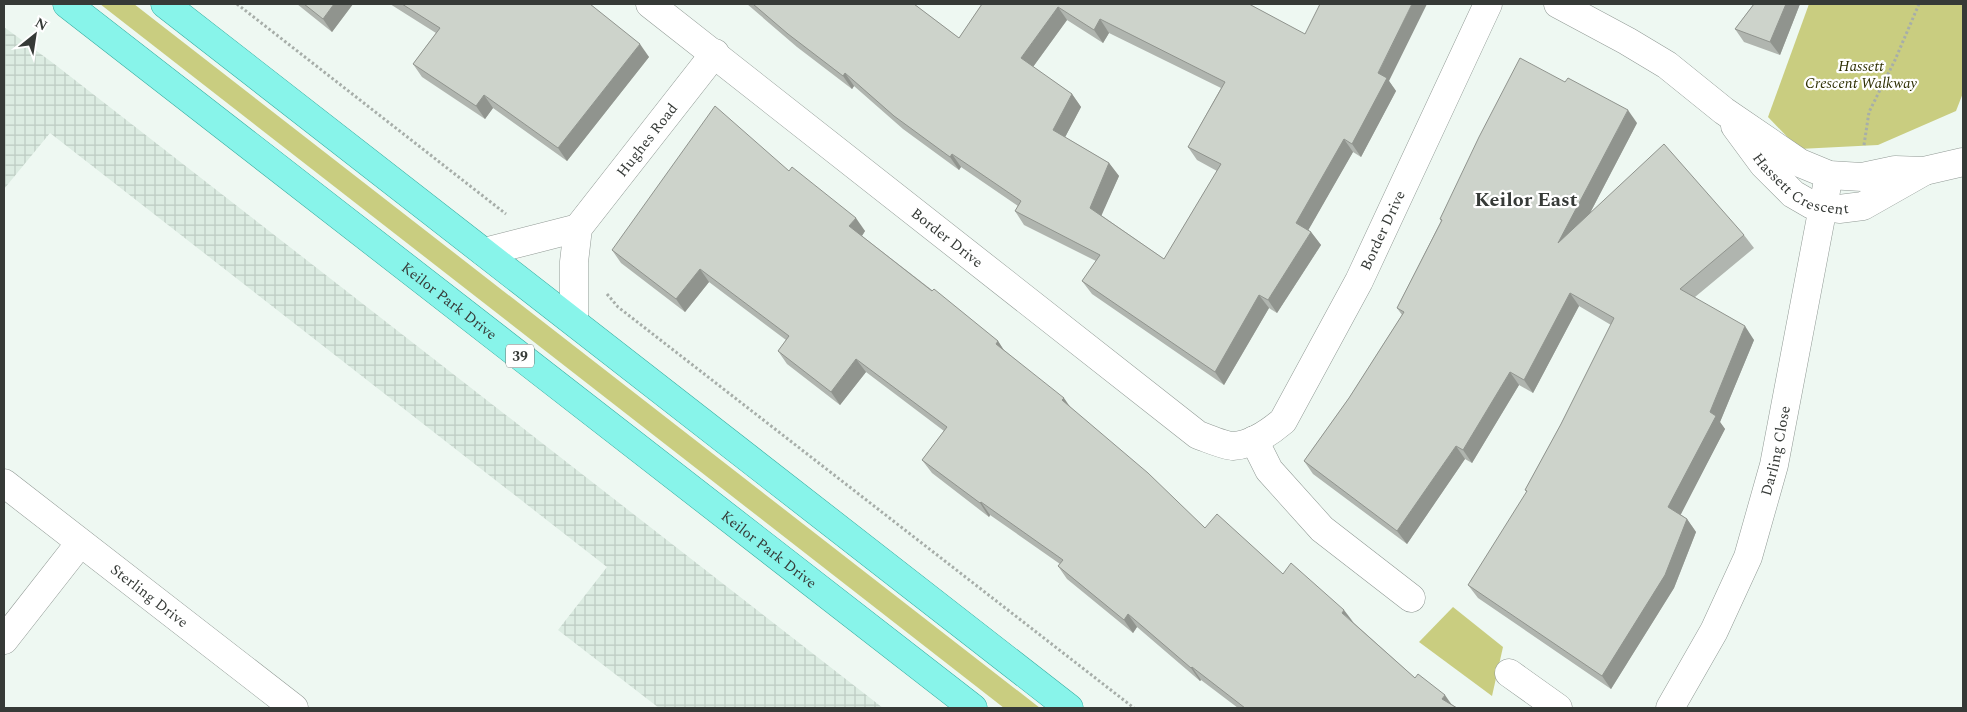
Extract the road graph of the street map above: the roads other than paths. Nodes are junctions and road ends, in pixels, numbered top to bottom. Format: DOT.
graph roads {
  1 [pos="67,4"];
  2 [pos="166,4"];
  3 [pos="650,4"];
  4 [pos="1488,4"];
  5 [pos="1558,4"];
  6 [pos="715,53"];
  7 [pos="1724,111"];
  8 [pos="1963,162"];
  9 [pos="1924,171"];
  10 [pos="1829,175"];
  11 [pos="1823,206"];
  12 [pos="578,228"];
  13 [pos="484,252"];
  14 [pos="574,321"];
  15 [pos="1254,440"];
  16 [pos="4,483"];
  17 [pos="80,543"];
  18 [pos="1411,598"];
  19 [pos="4,640"];
  20 [pos="1509,673"];
  21 [pos="294,708"];
  22 [pos="973,708"];
  23 [pos="1069,708"];
  24 [pos="1558,708"];
  25 [pos="1670,708"];
  1 -- 22 [label="main road, Keilor Park Drive / 39"];
  2 -- 13 [label="main road"];
  3 -- 6 [label="street, Border Drive"];
  4 -- 15 [label="street, Border Drive"];
  5 -- 7 [label="street, Hassett Crescent"];
  6 -- 12 [label="street, Hughes Road"];
  6 -- 15 [label="street, Border Drive"];
  7 -- 10 [label="street, Hassett Crescent"];
  7 -- 11 [label="street, Hassett Crescent"];
  8 -- 9 [label="street, Hassett Crescent"];
  9 -- 10 [label="street, Hassett Crescent"];
  9 -- 11 [label="street, Hassett Crescent"];
  10 -- 11 [label="street, Darling Close"];
  11 -- 25 [label="street, Darling Close"];
  12 -- 13 [label="street"];
  12 -- 14 [label="street"];
  13 -- 14 [label="main road"];
  14 -- 23 [label="main road"];
  15 -- 18 [label="street"];
  16 -- 17 [label="street, Sterling Drive"];
  17 -- 19 [label="street"];
  17 -- 21 [label="street, Sterling Drive"];
  20 -- 24 [label="street"];
}
